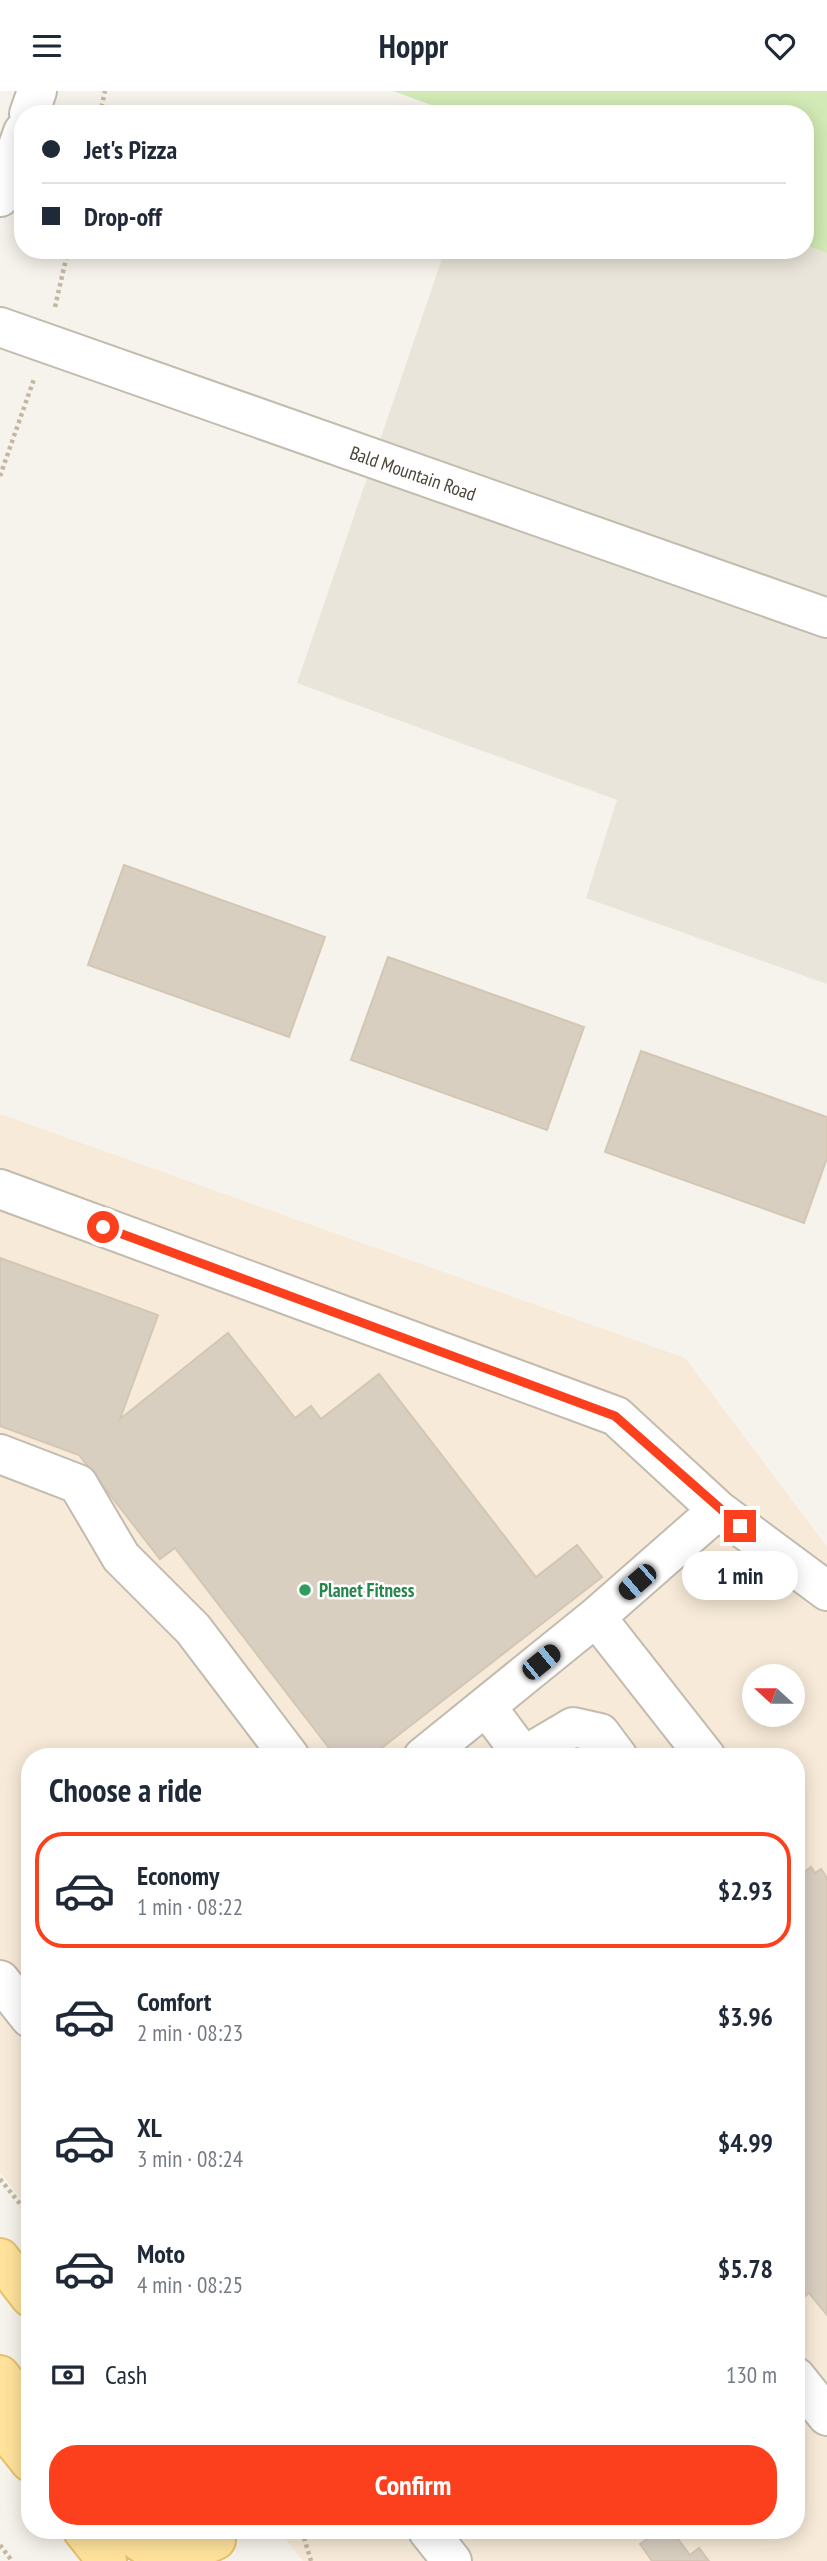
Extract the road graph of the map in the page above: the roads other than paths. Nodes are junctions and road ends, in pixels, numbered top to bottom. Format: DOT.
graph roads {
  1 [pos="14,157"];
  2 [pos="0,197"];
  3 [pos="0,327"];
  4 [pos="827,618"];
  5 [pos="0,1189"];
  6 [pos="0,1454"];
  7 [pos="718,1510"];
  8 [pos="827,1591"];
  9 [pos="596,1617"];
  10 [pos="486,1706"];
  11 [pos="283,1748"];
  12 [pos="436,1748"];
  13 [pos="517,1748"];
  14 [pos="539,1748"];
  15 [pos="611,1748"];
  16 [pos="699,1748"];
  17 [pos="9,1982"];
  18 [pos="21,2003"];
  19 [pos="0,2258"];
  20 [pos="21,2285"];
  21 [pos="0,2375"];
  22 [pos="805,2388"];
  23 [pos="21,2402"];
  24 [pos="827,2416"];
  25 [pos="0,2424"];
  26 [pos="21,2451"];
  27 [pos="89,2539"];
  28 [pos="138,2539"];
  29 [pos="434,2539"];
  30 [pos="220,2544"];
  31 [pos="107,2561"];
  32 [pos="452,2561"];
  1 -- 2 [label="street"];
  3 -- 4 [label="street, Bald Mountain Road"];
  5 -- 7 [label="street"];
  6 -- 11 [label="street"];
  7 -- 8 [label="street"];
  7 -- 9 [label="street"];
  9 -- 10 [label="street"];
  9 -- 16 [label="street"];
  10 -- 12 [label="street"];
  10 -- 13 [label="street"];
  14 -- 15 [label="street"];
  17 -- 18 [label="street"];
  19 -- 20 [label="main road"];
  21 -- 23 [label="main road"];
  22 -- 24 [label="street"];
  25 -- 26 [label="main road"];
  27 -- 31 [label="main road"];
  28 -- 30 [label="main road"];
  29 -- 32 [label="street"];
}
